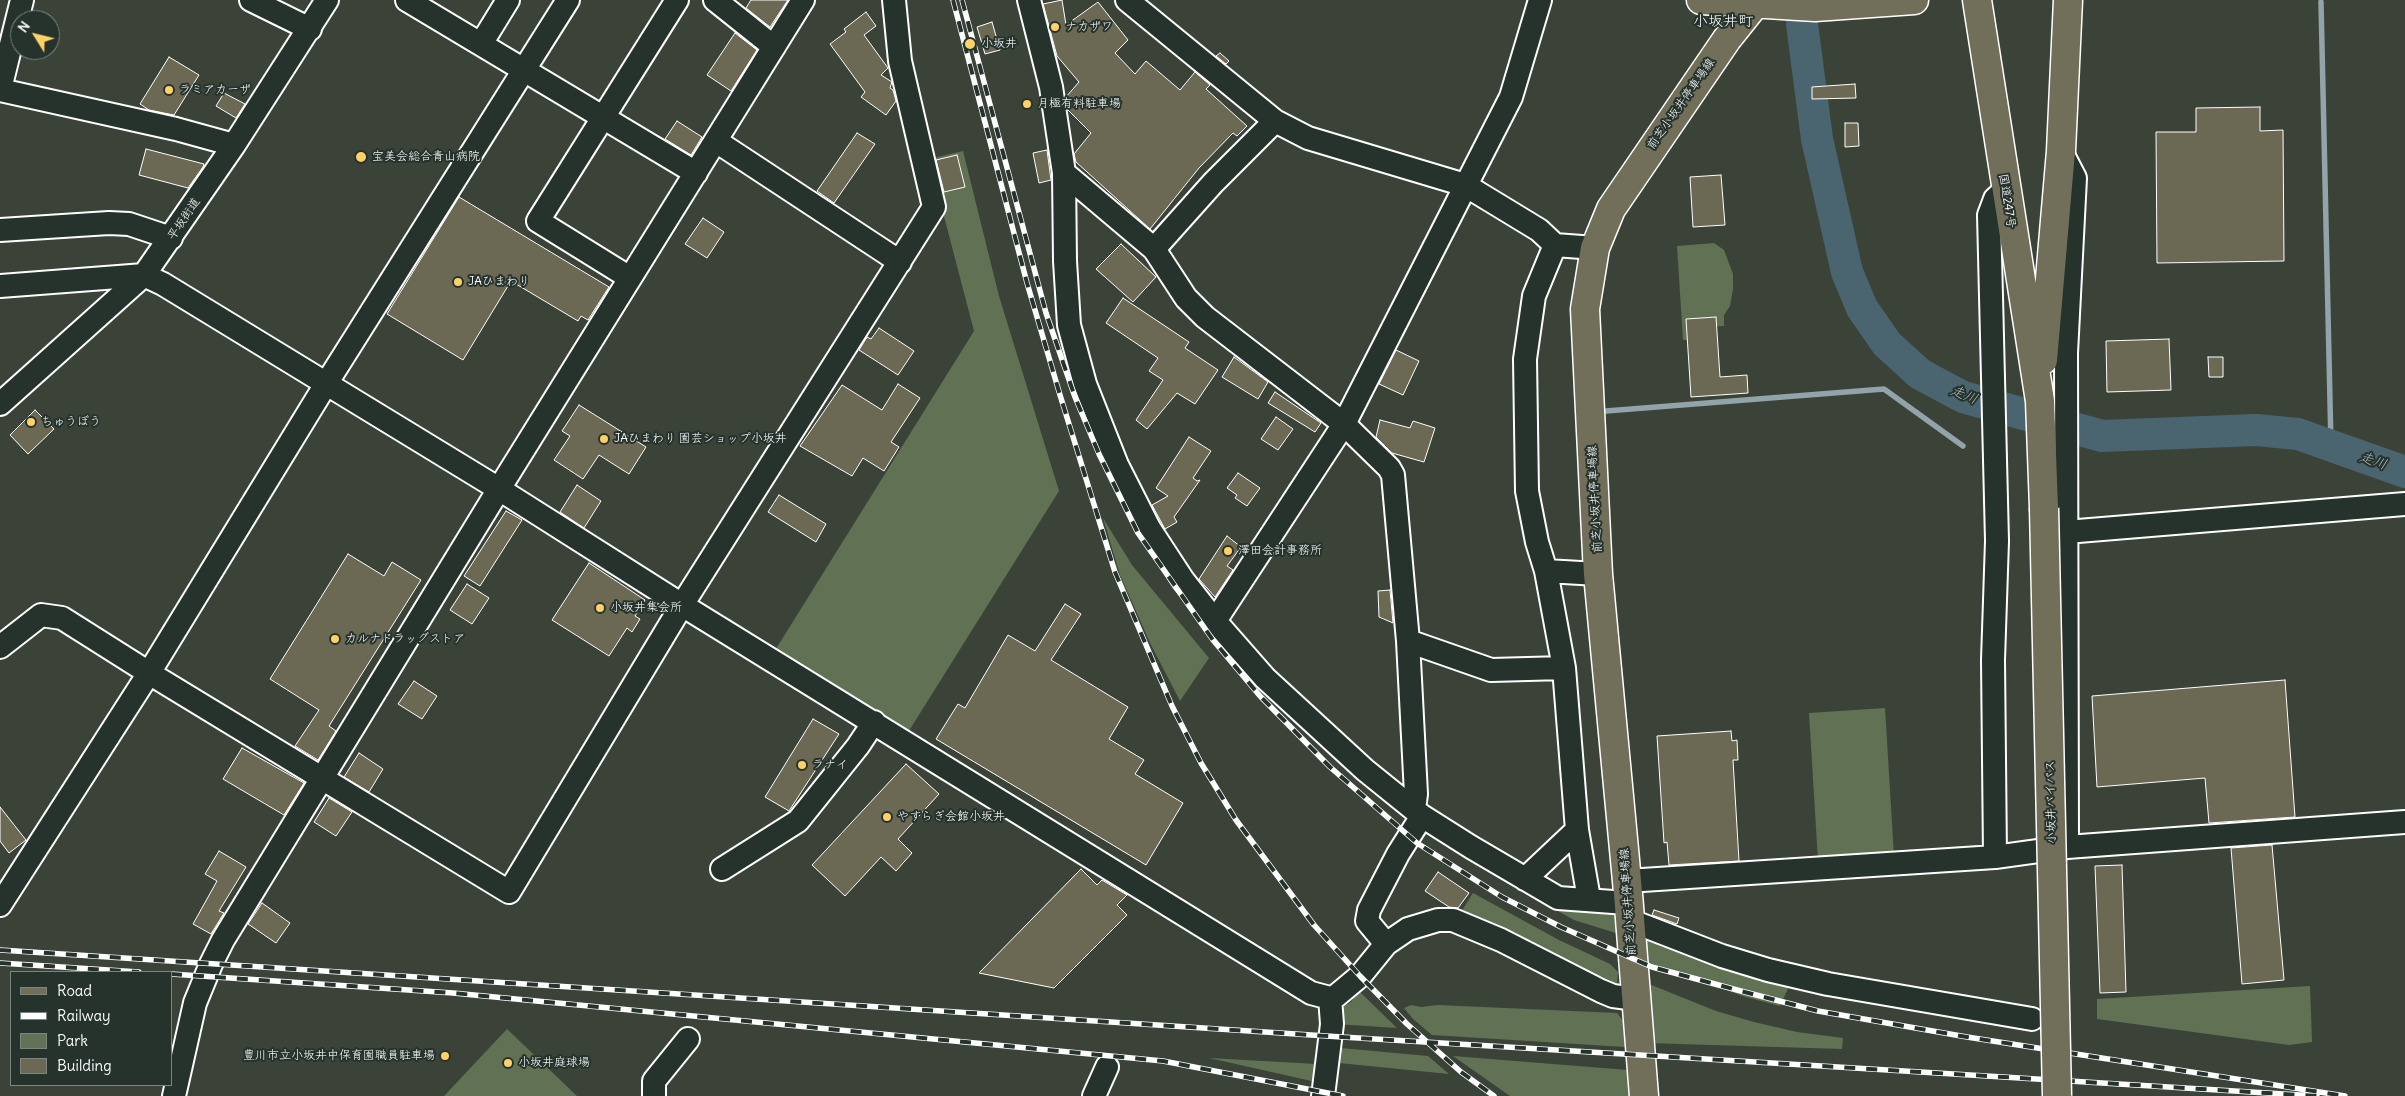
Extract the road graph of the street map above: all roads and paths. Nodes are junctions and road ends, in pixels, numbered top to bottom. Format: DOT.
graph roads {
  1 [pos="22,0"];
  2 [pos="251,0"];
  3 [pos="327,0"];
  4 [pos="408,0"];
  5 [pos="508,0"];
  6 [pos="568,0"];
  7 [pos="676,0"];
  8 [pos="715,0"];
  9 [pos="803,0"];
  10 [pos="894,0"];
  11 [pos="1029,0"];
  12 [pos="1127,0"];
  13 [pos="1540,0"];
  14 [pos="1701,0"];
  15 [pos="1914,0"];
  16 [pos="1977,0"];
  17 [pos="2068,0"];
  18 [pos="1755,2"];
  19 [pos="310,29"];
  20 [pos="481,44"];
  21 [pos="774,47"];
  22 [pos="525,69"];
  23 [pos="0,89"];
  24 [pos="603,117"];
  25 [pos="1275,121"];
  26 [pos="716,141"];
  27 [pos="234,145"];
  28 [pos="2061,151"];
  29 [pos="696,173"];
  30 [pos="1064,173"];
  31 [pos="1465,185"];
  32 [pos="2005,190"];
  33 [pos="0,230"];
  34 [pos="171,238"];
  35 [pos="1555,245"];
  36 [pos="1595,248"];
  37 [pos="1154,249"];
  38 [pos="900,262"];
  39 [pos="144,275"];
  40 [pos="630,278"];
  41 [pos="0,286"];
  42 [pos="326,384"];
  43 [pos="2040,401"];
  44 [pos="0,404"];
  45 [pos="1344,424"];
  46 [pos="499,489"];
  47 [pos="2405,504"];
  48 [pos="2044,508"];
  49 [pos="2066,532"];
  50 [pos="1546,571"];
  51 [pos="1598,574"];
  52 [pos="682,605"];
  53 [pos="1215,621"];
  54 [pos="1408,642"];
  55 [pos="0,647"];
  56 [pos="1564,668"];
  57 [pos="148,673"];
  58 [pos="874,722"];
  59 [pos="321,779"];
  60 [pos="1418,813"];
  61 [pos="2405,822"];
  62 [pos="1577,830"];
  63 [pos="2067,847"];
  64 [pos="1995,857"];
  65 [pos="722,869"];
  66 [pos="1524,879"];
  67 [pos="1589,899"];
  68 [pos="1628,901"];
  69 [pos="0,905"];
  70 [pos="1386,944"];
  71 [pos="1330,998"];
  72 [pos="1636,999"];
  73 [pos="2032,1019"];
  74 [pos="688,1039"];
  75 [pos="1107,1067"];
  76 [pos="174,1096"];
  77 [pos="654,1096"];
  78 [pos="1094,1096"];
  79 [pos="1323,1096"];
  80 [pos="1644,1096"];
  81 [pos="2057,1096"];
  1 -- 23 [label="street"];
  2 -- 19 [label="street"];
  3 -- 19 [label="street, 平坂街道"];
  4 -- 20 [label="street"];
  5 -- 20 [label="street"];
  6 -- 22 [label="street"];
  7 -- 24 [label="street"];
  8 -- 21 [label="street"];
  9 -- 21 [label="street"];
  10 -- 38 [label="street"];
  11 -- 30 [label="street"];
  12 -- 25 [label="street"];
  13 -- 31 [label="street"];
  14 -- 18 [label="main road"];
  15 -- 18 [label="main road"];
  16 -- 32 [label="main road, 国道247号"];
  17 -- 28 [label="main road, 国道247号"];
  18 -- 36 [label="main road, 前芝小坂井停車場線"];
  19 -- 27 [label="street, 平坂街道"];
  20 -- 22 [label="street"];
  21 -- 26 [label="street"];
  22 -- 24 [label="street"];
  22 -- 42 [label="street"];
  23 -- 27 [label="street"];
  24 -- 29 [label="street"];
  24 -- 40 [label="street"];
  25 -- 31 [label="street"];
  25 -- 37 [label="street"];
  26 -- 29 [label="street"];
  26 -- 38 [label="street"];
  27 -- 34 [label="street, 平坂街道"];
  28 -- 43 [label="main road, 国道247号"];
  28 -- 49 [label="street"];
  29 -- 40 [label="street"];
  30 -- 37 [label="street"];
  30 -- 53 [label="street"];
  31 -- 35 [label="street"];
  31 -- 45 [label="street"];
  32 -- 43 [label="main road, 国道247号"];
  32 -- 64 [label="street"];
  33 -- 34 [label="street"];
  34 -- 39 [label="street, 平坂街道"];
  35 -- 36 [label="street"];
  35 -- 50 [label="street"];
  36 -- 51 [label="main road, 前芝小坂井停車場線"];
  37 -- 45 [label="street"];
  38 -- 52 [label="street"];
  39 -- 41 [label="street"];
  39 -- 42 [label="street"];
  39 -- 44 [label="street, 平坂街道"];
  40 -- 46 [label="street"];
  42 -- 46 [label="street"];
  42 -- 57 [label="street"];
  43 -- 48 [label="main road, 国道247号"];
  45 -- 53 [label="street"];
  45 -- 54 [label="street"];
  46 -- 52 [label="street"];
  46 -- 59 [label="street"];
  47 -- 49 [label="street"];
  48 -- 81 [label="main road, 小坂井バイパス, bridge"];
  49 -- 63 [label="street"];
  50 -- 51 [label="street"];
  50 -- 56 [label="street"];
  51 -- 68 [label="main road, 前芝小坂井停車場線"];
  52 -- 58 [label="street"];
  52 -- 59 [label="street"];
  53 -- 60 [label="street"];
  54 -- 56 [label="street"];
  54 -- 60 [label="street"];
  55 -- 57 [label="street"];
  56 -- 62 [label="street"];
  57 -- 59 [label="street"];
  57 -- 69 [label="street"];
  58 -- 65 [label="street"];
  58 -- 71 [label="street"];
  59 -- 76 [label="street"];
  60 -- 66 [label="street"];
  60 -- 70 [label="street"];
  61 -- 63 [label="street"];
  62 -- 66 [label="street"];
  62 -- 67 [label="street"];
  63 -- 64 [label="street"];
  64 -- 68 [label="street"];
  66 -- 67 [label="street"];
  67 -- 68 [label="street"];
  68 -- 72 [label="main road, 前芝小坂井停車場線"];
  68 -- 73 [label="street"];
  70 -- 71 [label="street"];
  70 -- 72 [label="street"];
  71 -- 79 [label="street"];
  72 -- 80 [label="main road, 前芝小坂井停車場線"];
  74 -- 77 [label="street"];
  75 -- 78 [label="street"];
}
